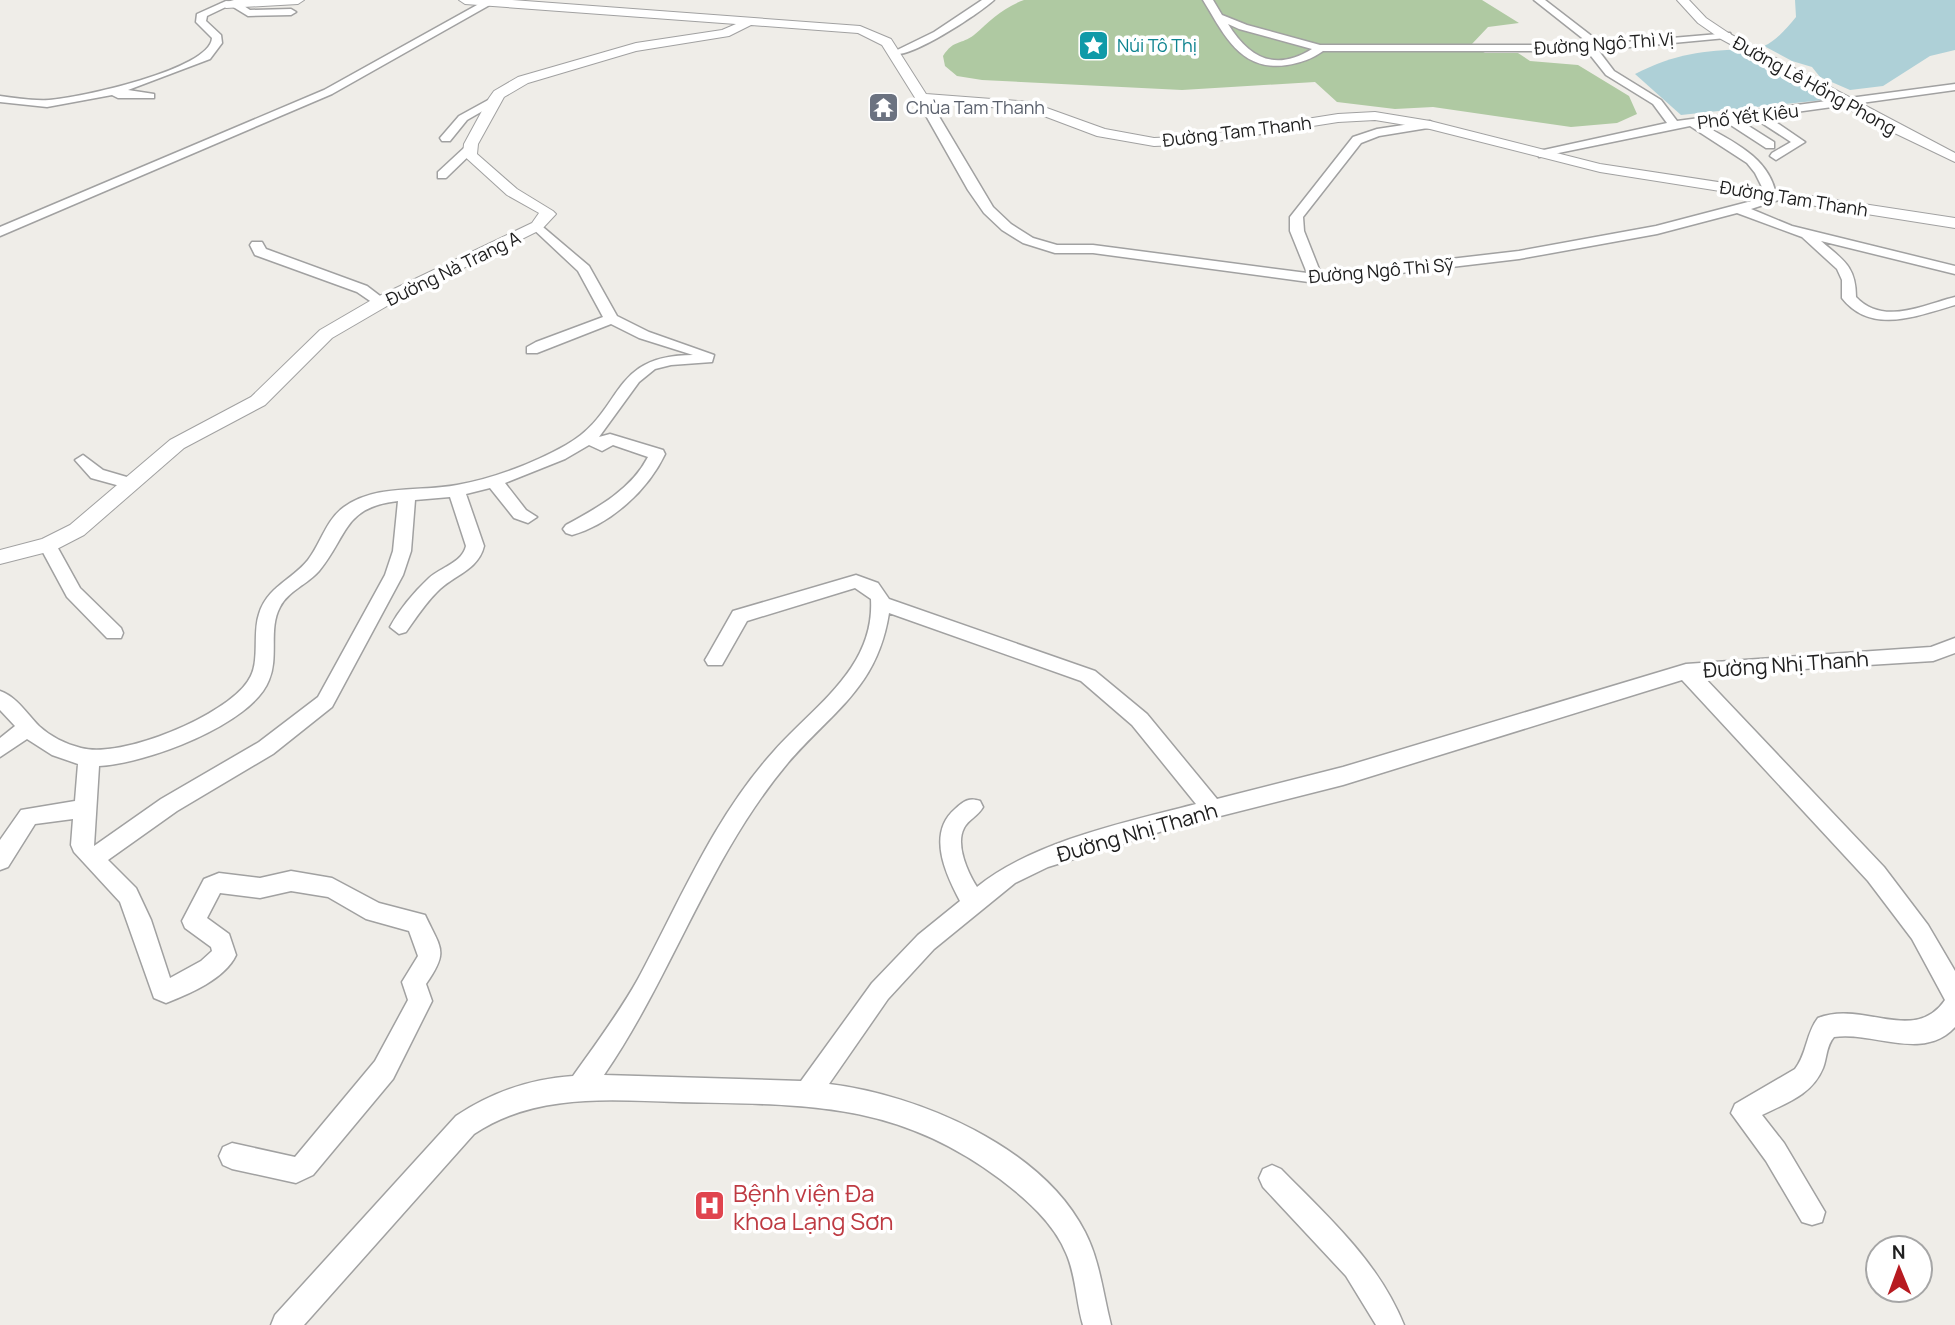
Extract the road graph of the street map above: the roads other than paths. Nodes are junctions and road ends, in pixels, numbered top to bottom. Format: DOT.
graph roads {
  1 [pos="298,0"];
  2 [pos="465,0"];
  3 [pos="989,0"];
  4 [pos="1208,0"];
  5 [pos="1539,0"];
  6 [pos="1683,0"];
  7 [pos="490,2"];
  8 [pos="515,2"];
  9 [pos="226,3"];
  10 [pos="291,12"];
  11 [pos="1219,17"];
  12 [pos="754,21"];
  13 [pos="1726,35"];
  14 [pos="1320,48"];
  15 [pos="1595,48"];
  16 [pos="896,53"];
  17 [pos="1955,88"];
  18 [pos="108,90"];
  19 [pos="150,96"];
  20 [pos="922,98"];
  21 [pos="0,99"];
  22 [pos="494,101"];
  23 [pos="1847,103"];
  24 [pos="1756,114"];
  25 [pos="1728,118"];
  26 [pos="1691,122"];
  27 [pos="1430,125"];
  28 [pos="1674,125"];
  29 [pos="446,138"];
  30 [pos="469,150"];
  31 [pos="1543,154"];
  32 [pos="1955,158"];
  33 [pos="442,175"];
  34 [pos="1770,194"];
  35 [pos="1785,196"];
  36 [pos="1742,210"];
  37 [pos="1955,223"];
  38 [pos="537,226"];
  39 [pos="0,232"];
  40 [pos="1801,232"];
  41 [pos="257,245"];
  42 [pos="1955,270"];
  43 [pos="1316,278"];
  44 [pos="1955,301"];
  45 [pos="381,302"];
  46 [pos="611,319"];
  47 [pos="532,350"];
  48 [pos="588,437"];
  49 [pos="83,460"];
  50 [pos="494,481"];
  51 [pos="131,484"];
  52 [pos="456,491"];
  53 [pos="407,495"];
  54 [pos="528,517"];
  55 [pos="572,529"];
  56 [pos="48,545"];
  57 [pos="0,557"];
  58 [pos="881,603"];
  59 [pos="399,626"];
  60 [pos="114,633"];
  61 [pos="1955,645"];
  62 [pos="715,660"];
  63 [pos="1686,671"];
  64 [pos="0,699"];
  65 [pos="27,728"];
  66 [pos="0,749"];
  67 [pos="89,758"];
  68 [pos="972,807"];
  69 [pos="85,809"];
  70 [pos="1212,809"];
  71 [pos="93,859"];
  72 [pos="0,860"];
  73 [pos="974,902"];
  74 [pos="1955,994"];
  75 [pos="1955,1006"];
  76 [pos="579,1090"];
  77 [pos="806,1095"];
  78 [pos="232,1156"];
  79 [pos="1272,1178"];
  80 [pos="1812,1212"];
  81 [pos="285,1325"];
  82 [pos="1097,1325"];
  83 [pos="1390,1325"];
  1 -- 9 [label="street"];
  2 -- 7 [label="street"];
  3 -- 16 [label="street"];
  4 -- 11 [label="street"];
  5 -- 15 [label="street"];
  6 -- 13 [label="street, Đường Lê Hồng Phong"];
  7 -- 8 [label="street"];
  7 -- 39 [label="street"];
  8 -- 12 [label="street"];
  9 -- 10 [label="street"];
  9 -- 18 [label="street"];
  11 -- 14 [label="street"];
  11 -- 14 [label="street"];
  12 -- 16 [label="street"];
  12 -- 22 [label="street"];
  13 -- 15 [label="street, Đường Ngô Thì Vị"];
  13 -- 23 [label="street, Đường Lê Hồng Phong"];
  14 -- 15 [label="street, Đường Ngô Thì Vị"];
  15 -- 28 [label="street"];
  16 -- 20 [label="street"];
  17 -- 23 [label="street, Phố Yết Kiêu"];
  18 -- 19 [label="street"];
  18 -- 21 [label="street"];
  20 -- 27 [label="street, Đường Tam Thanh"];
  20 -- 43 [label="street, Đường Ngô Thì Sỹ"];
  22 -- 29 [label="street"];
  22 -- 30 [label="street"];
  23 -- 24 [label="street, Phố Yết Kiêu"];
  23 -- 32 [label="street, Đường Lê Hồng Phong"];
  24 -- 25 [label="street, Phố Yết Kiêu"];
  24 -- 25 [label="street"];
  25 -- 26 [label="street, Phố Yết Kiêu"];
  26 -- 28 [label="street, Phố Yết Kiêu"];
  26 -- 34 [label="street"];
  27 -- 31 [label="street, Đường Tam Thanh"];
  27 -- 43 [label="street"];
  28 -- 31 [label="street, Phố Yết Kiêu"];
  30 -- 33 [label="street"];
  30 -- 38 [label="street, Đường Nà Trang A"];
  31 -- 34 [label="street, Đường Tam Thanh"];
  34 -- 35 [label="street, Đường Tam Thanh"];
  35 -- 36 [label="street, Đường Ngô Thì Sỹ"];
  35 -- 37 [label="street, Đường Tam Thanh"];
  36 -- 40 [label="street"];
  36 -- 43 [label="street, Đường Ngô Thì Sỹ"];
  38 -- 45 [label="street, Đường Nà Trang A"];
  38 -- 46 [label="street"];
  40 -- 42 [label="street"];
  40 -- 44 [label="street"];
  41 -- 45 [label="street"];
  45 -- 51 [label="street, Đường Nà Trang A"];
  46 -- 47 [label="street"];
  46 -- 48 [label="street"];
  48 -- 50 [label="street"];
  48 -- 55 [label="street"];
  49 -- 51 [label="street"];
  50 -- 52 [label="street"];
  50 -- 54 [label="street"];
  51 -- 56 [label="street, Đường Nà Trang A"];
  52 -- 53 [label="street"];
  52 -- 59 [label="street"];
  53 -- 67 [label="street"];
  53 -- 71 [label="street"];
  56 -- 57 [label="street, Đường Nà Trang A"];
  56 -- 60 [label="street"];
  58 -- 62 [label="street"];
  58 -- 70 [label="street"];
  58 -- 76 [label="street"];
  61 -- 63 [label="street, Đường Nhị Thanh"];
  63 -- 70 [label="street, Đường Nhị Thanh"];
  63 -- 74 [label="street"];
  64 -- 65 [label="street"];
  65 -- 66 [label="street"];
  65 -- 67 [label="street"];
  67 -- 69 [label="street"];
  68 -- 73 [label="street"];
  69 -- 71 [label="street"];
  69 -- 72 [label="street"];
  70 -- 73 [label="street, Đường Nhị Thanh"];
  71 -- 78 [label="street"];
  73 -- 77 [label="street, Đường Nhị Thanh"];
  75 -- 80 [label="street"];
  76 -- 77 [label="street"];
  76 -- 81 [label="street"];
  77 -- 82 [label="street"];
  79 -- 83 [label="street"];
}
